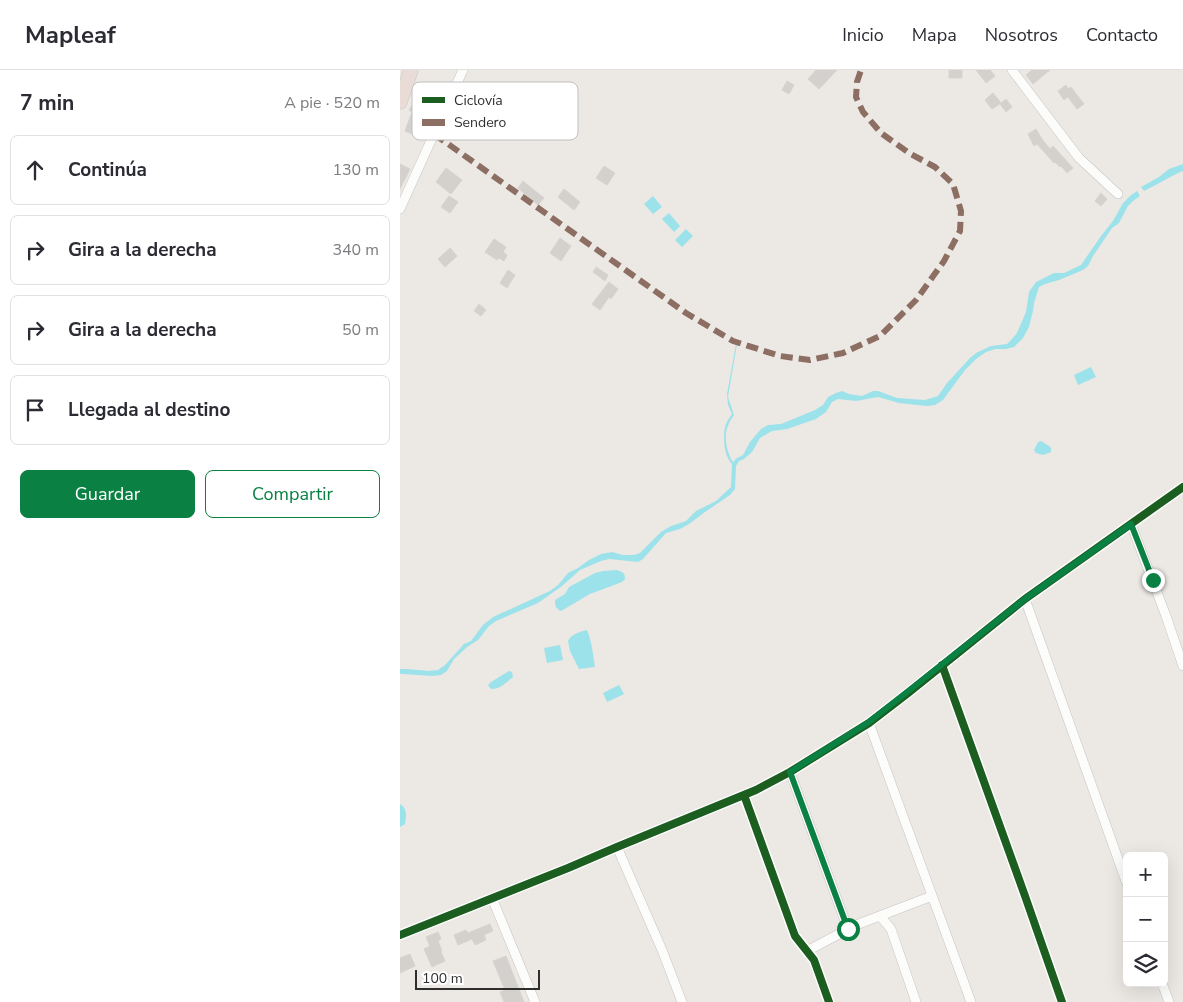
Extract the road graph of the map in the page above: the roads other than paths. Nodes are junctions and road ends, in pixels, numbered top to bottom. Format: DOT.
graph roads {
  1 [pos="411,70"];
  2 [pos="463,70"];
  3 [pos="1012,70"];
  4 [pos="458,82"];
  5 [pos="400,102"];
  6 [pos="431,140"];
  7 [pos="1118,194"];
  8 [pos="400,209"];
  9 [pos="1183,488"];
  10 [pos="1131,524"];
  11 [pos="1025,599"];
  12 [pos="942,665"];
  13 [pos="1183,666"];
  14 [pos="869,722"];
  15 [pos="790,772"];
  16 [pos="744,795"];
  17 [pos="617,847"];
  18 [pos="1123,873"];
  19 [pos="932,896"];
  20 [pos="492,898"];
  21 [pos="880,916"];
  22 [pos="848,929"];
  23 [pos="400,935"];
  24 [pos="807,951"];
  25 [pos="1163,987"];
  26 [pos="535,1002"];
  27 [pos="682,1002"];
  28 [pos="829,1002"];
  29 [pos="916,1002"];
  30 [pos="971,1002"];
  31 [pos="1062,1002"];
  32 [pos="1169,1002"];
  1 -- 5 [label="highway"];
  2 -- 4 [label="street"];
  3 -- 7 [label="street"];
  6 -- 8 [label="street"];
  9 -- 10 [label="street"];
  10 -- 11 [label="street"];
  10 -- 13 [label="street"];
  11 -- 12 [label="street"];
  11 -- 18 [label="street"];
  12 -- 14 [label="street"];
  12 -- 31 [label="street"];
  14 -- 15 [label="street"];
  14 -- 19 [label="street"];
  15 -- 16 [label="street"];
  15 -- 22 [label="street"];
  16 -- 17 [label="street"];
  16 -- 24 [label="street"];
  17 -- 20 [label="street"];
  17 -- 27 [label="street"];
  19 -- 21 [label="street"];
  19 -- 30 [label="street"];
  20 -- 23 [label="street"];
  20 -- 26 [label="street"];
  21 -- 22 [label="street"];
  21 -- 29 [label="street"];
  22 -- 24 [label="street"];
  24 -- 28 [label="street"];
  25 -- 32 [label="street"];
}
